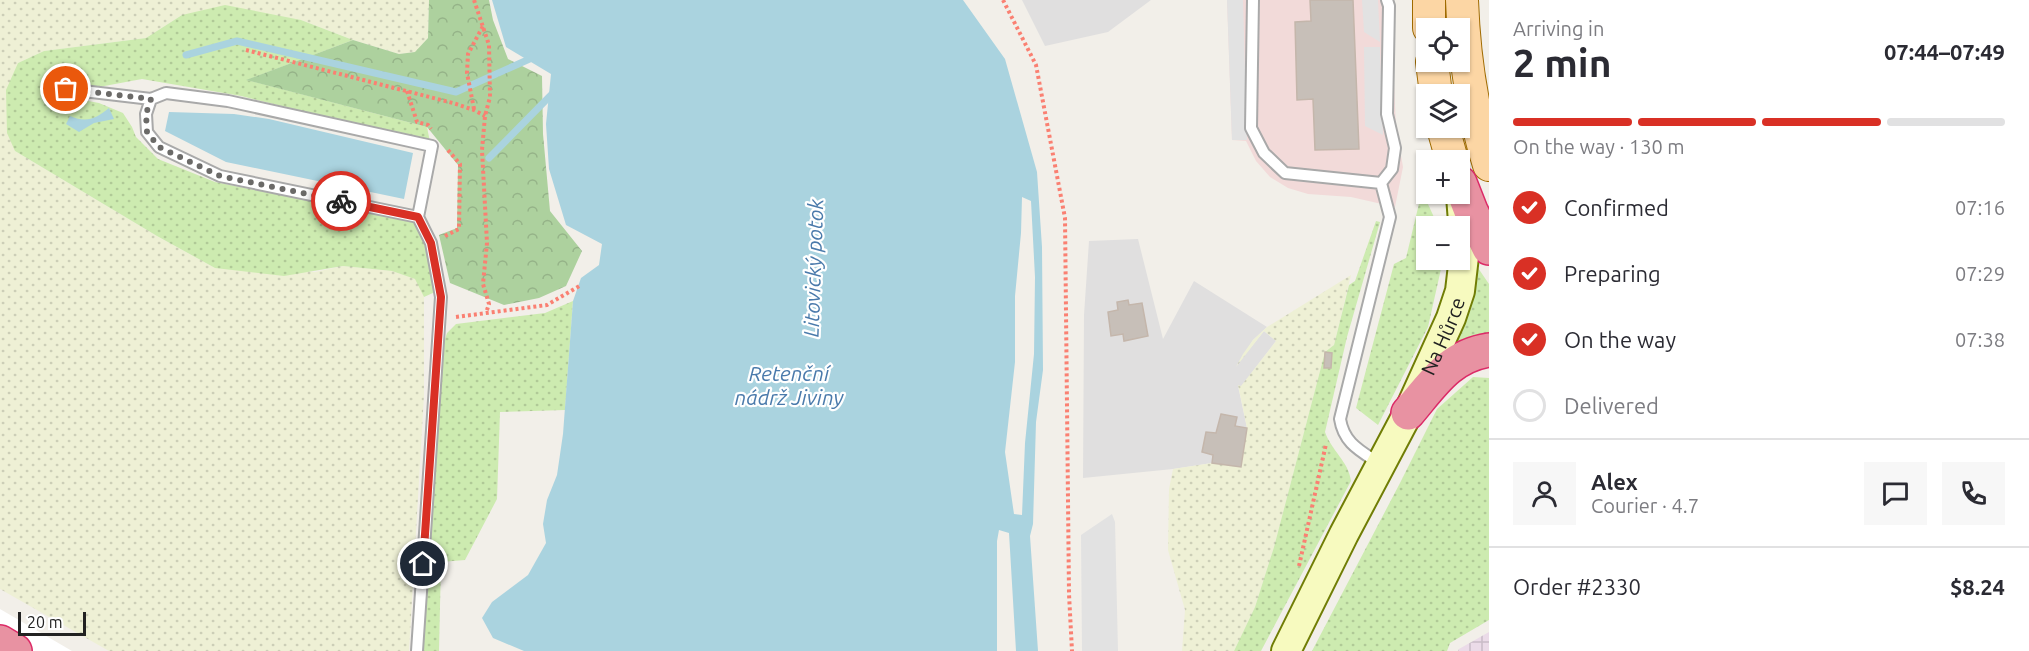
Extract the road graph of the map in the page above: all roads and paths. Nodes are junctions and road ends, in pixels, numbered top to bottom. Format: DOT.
graph roads {
  1 [pos="474,0"];
  2 [pos="1003,0"];
  3 [pos="1253,0"];
  4 [pos="1387,0"];
  5 [pos="1429,0"];
  6 [pos="1462,0"];
  7 [pos="1429,18"];
  8 [pos="483,26"];
  9 [pos="246,50"];
  10 [pos="151,99"];
  11 [pos="57,103"];
  12 [pos="474,110"];
  13 [pos="485,116"];
  14 [pos="1489,165"];
  15 [pos="1381,183"];
  16 [pos="1462,204"];
  17 [pos="1468,204"];
  18 [pos="418,217"];
  19 [pos="1489,248"];
  20 [pos="581,285"];
  21 [pos="486,314"];
  22 [pos="440,319"];
  23 [pos="1489,350"];
  24 [pos="1408,413"];
  25 [pos="1326,444"];
  26 [pos="1380,464"];
  27 [pos="1297,574"];
  28 [pos="0,642"];
  29 [pos="15,651"];
  30 [pos="417,651"];
  31 [pos="1072,651"];
  32 [pos="1286,651"];
  1 -- 8 [label="path"];
  2 -- 31 [label="path"];
  3 -- 15 [label="lane"];
  4 -- 15 [label="lane"];
  5 -- 7 [label="main road"];
  6 -- 14 [label="main road"];
  8 -- 12 [label="path"];
  8 -- 13 [label="path"];
  9 -- 12 [label="path"];
  10 -- 11 [label="lane"];
  10 -- 18 [label="lane"];
  10 -- 18 [label="lane"];
  12 -- 13 [label="path"];
  13 -- 21 [label="path"];
  15 -- 26 [label="lane"];
  16 -- 24 [label="main road, Na Hůrce"];
  17 -- 19 [label="highway"];
  18 -- 22 [label="lane"];
  20 -- 21 [label="path"];
  21 -- 22 [label="path"];
  22 -- 30 [label="lane"];
  23 -- 24 [label="highway"];
  24 -- 26 [label="main road, Na Hůrce"];
  25 -- 27 [label="path"];
  26 -- 32 [label="main road"];
  28 -- 29 [label="highway"];
}
